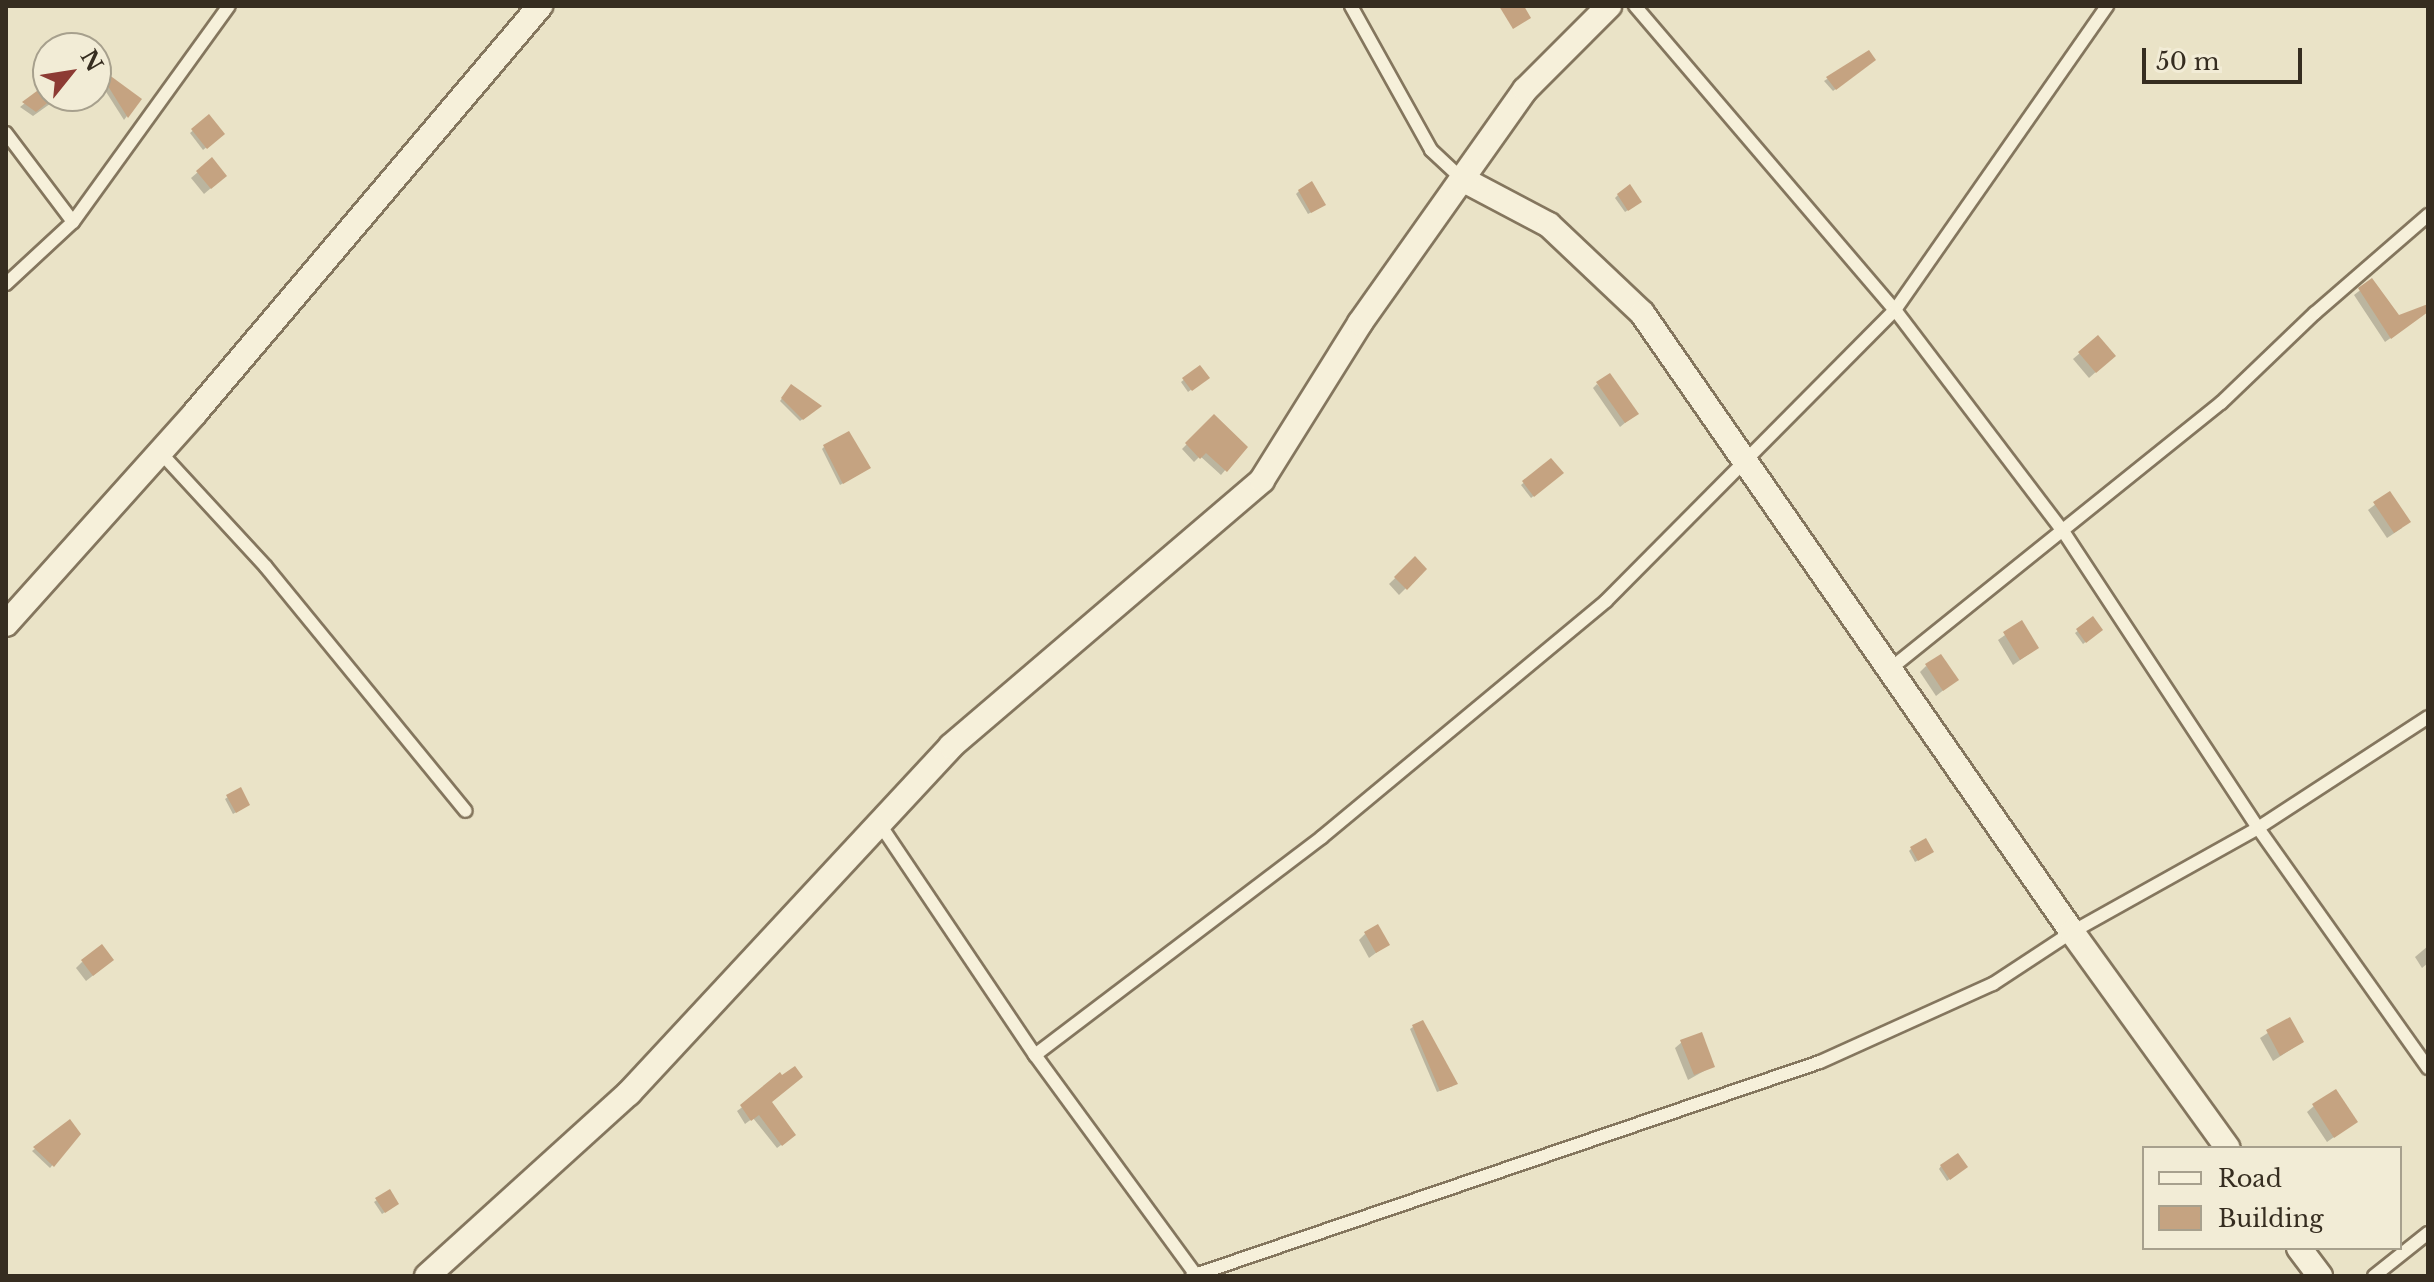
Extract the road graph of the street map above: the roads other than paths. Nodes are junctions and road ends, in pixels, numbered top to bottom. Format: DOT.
graph roads {
  1 [pos="229,6"];
  2 [pos="540,6"];
  3 [pos="1351,6"];
  4 [pos="1609,6"];
  5 [pos="1635,6"];
  6 [pos="2107,6"];
  7 [pos="6,133"];
  8 [pos="1462,179"];
  9 [pos="2428,215"];
  10 [pos="73,222"];
  11 [pos="6,284"];
  12 [pos="1895,310"];
  13 [pos="160,452"];
  14 [pos="1746,462"];
  15 [pos="2063,531"];
  16 [pos="6,624"];
  17 [pos="1890,669"];
  18 [pos="2428,717"];
  19 [pos="466,811"];
  20 [pos="879,823"];
  21 [pos="2258,828"];
  22 [pos="2072,932"];
  23 [pos="1035,1055"];
  24 [pos="2428,1068"];
  25 [pos="2227,1146"];
  26 [pos="2428,1233"];
  27 [pos="2300,1250"];
  28 [pos="427,1276"];
  29 [pos="1195,1276"];
  30 [pos="2320,1276"];
  31 [pos="2374,1276"];
  1 -- 10 [label="lane"];
  2 -- 13 [label="street"];
  3 -- 8 [label="lane"];
  4 -- 8 [label="street"];
  5 -- 12 [label="lane"];
  6 -- 12 [label="lane"];
  7 -- 10 [label="lane"];
  8 -- 14 [label="street"];
  8 -- 20 [label="street"];
  9 -- 15 [label="lane"];
  10 -- 11 [label="lane"];
  12 -- 14 [label="lane"];
  12 -- 15 [label="lane"];
  13 -- 16 [label="street"];
  13 -- 19 [label="lane"];
  14 -- 17 [label="street"];
  14 -- 23 [label="lane"];
  15 -- 17 [label="lane"];
  15 -- 21 [label="lane"];
  17 -- 22 [label="street"];
  18 -- 21 [label="lane"];
  20 -- 23 [label="lane"];
  20 -- 28 [label="street"];
  21 -- 22 [label="lane"];
  21 -- 24 [label="lane"];
  22 -- 25 [label="street"];
  22 -- 29 [label="lane"];
  23 -- 29 [label="lane"];
  26 -- 31 [label="lane"];
  27 -- 30 [label="street"];
}
